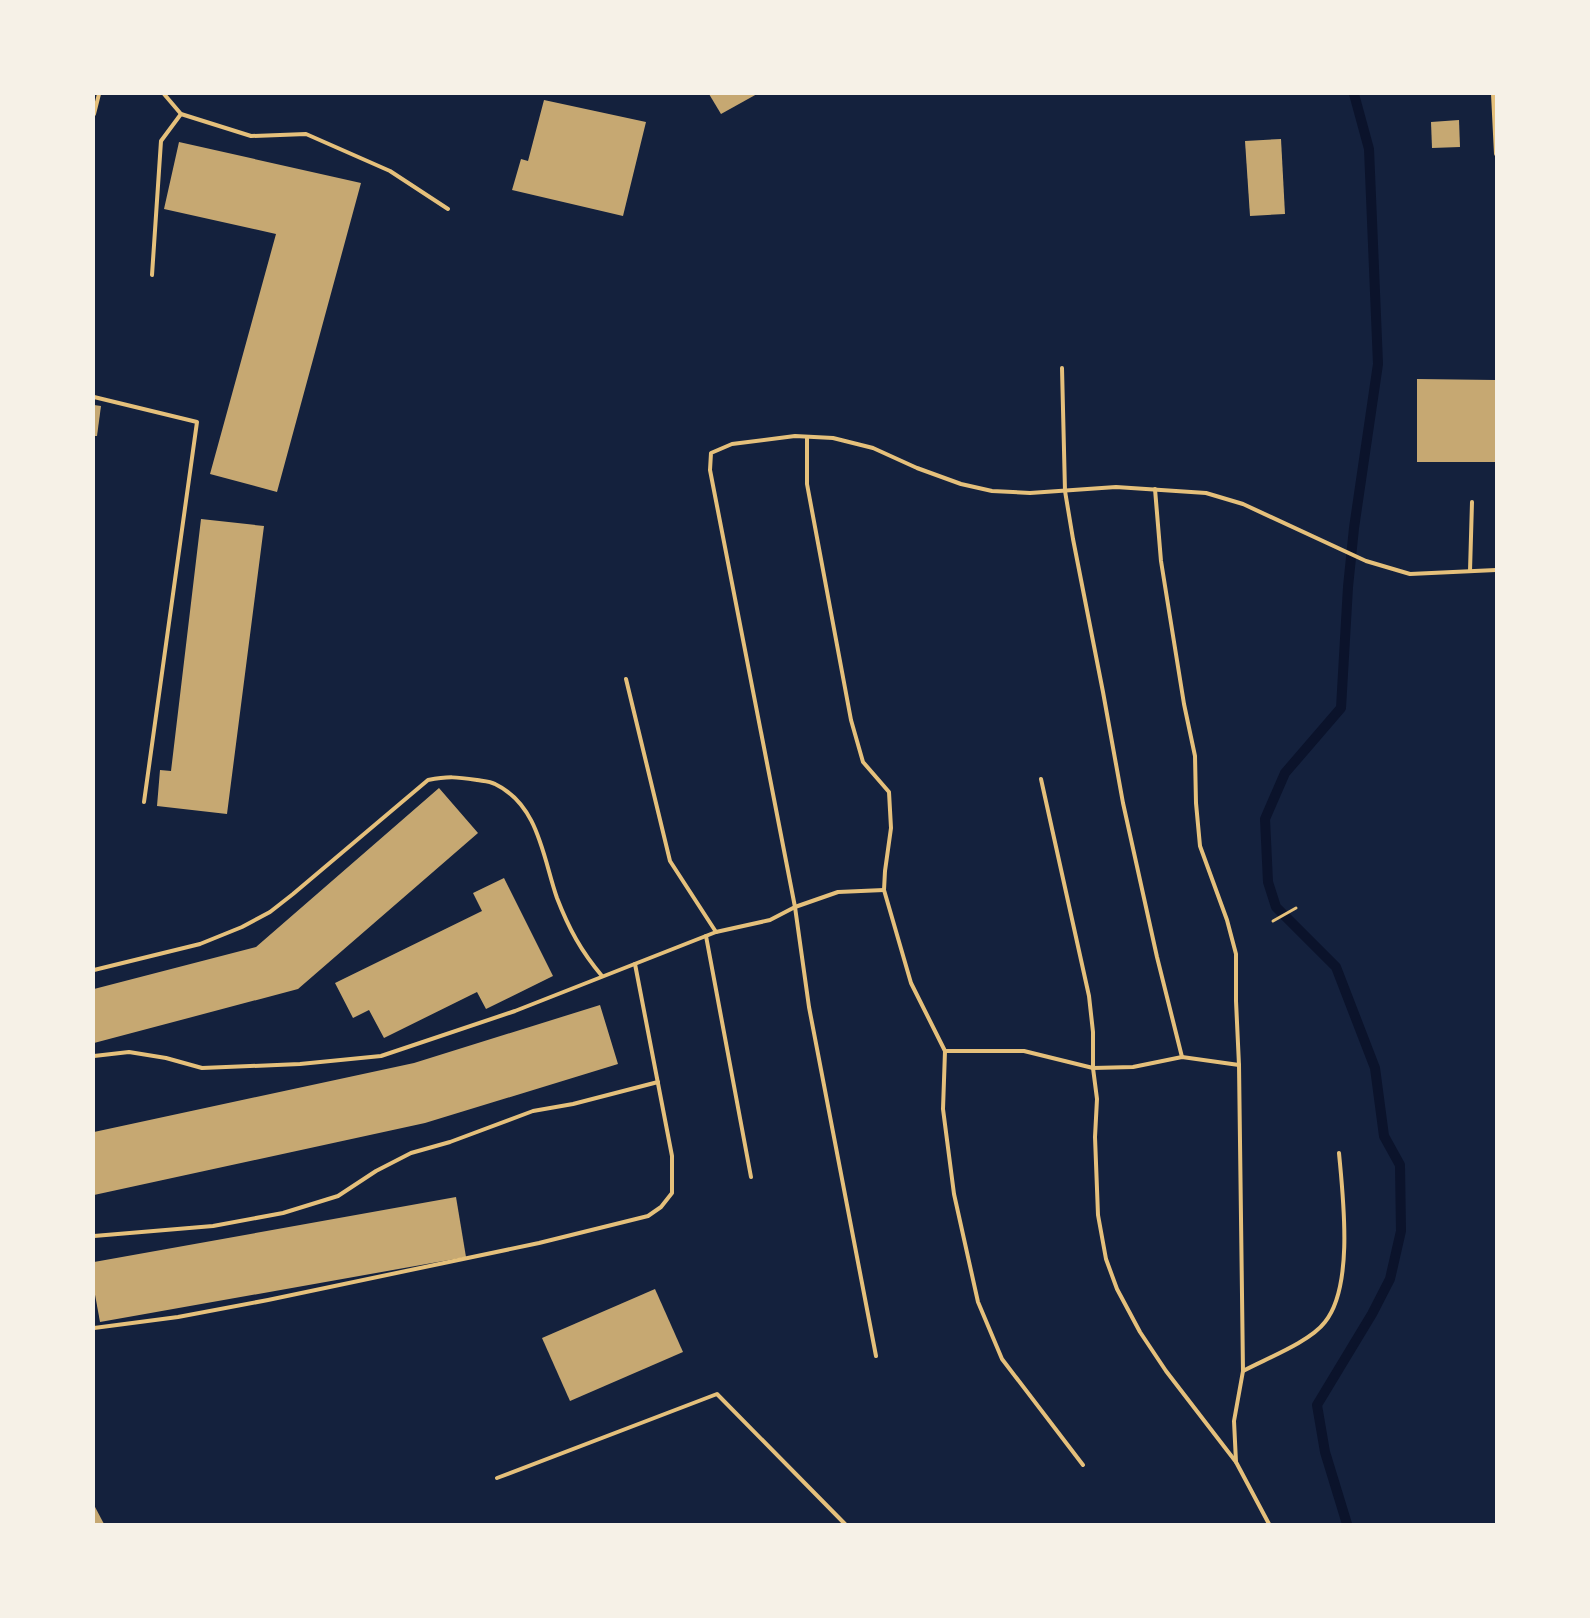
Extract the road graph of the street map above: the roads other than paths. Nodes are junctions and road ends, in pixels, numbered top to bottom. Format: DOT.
graph roads {
  1 [pos="99,94"];
  2 [pos="164,94"];
  3 [pos="1493,94"];
  4 [pos="94,114"];
  5 [pos="181,114"];
  6 [pos="1496,154"];
  7 [pos="448,209"];
  8 [pos="152,275"];
  9 [pos="1062,368"];
  10 [pos="94,397"];
  11 [pos="807,437"];
  12 [pos="1155,489"];
  13 [pos="1065,491"];
  14 [pos="1472,502"];
  15 [pos="1496,570"];
  16 [pos="1470,572"];
  17 [pos="626,679"];
  18 [pos="1040,779"];
  19 [pos="144,802"];
  20 [pos="884,890"];
  21 [pos="794,907"];
  22 [pos="716,932"];
  23 [pos="706,936"];
  24 [pos="635,964"];
  25 [pos="94,970"];
  26 [pos="602,976"];
  27 [pos="945,1051"];
  28 [pos="94,1056"];
  29 [pos="1182,1057"];
  30 [pos="1239,1065"];
  31 [pos="1092,1068"];
  32 [pos="658,1082"];
  33 [pos="1339,1153"];
  34 [pos="751,1177"];
  35 [pos="94,1236"];
  36 [pos="94,1328"];
  37 [pos="876,1356"];
  38 [pos="1243,1370"];
  39 [pos="1236,1462"];
  40 [pos="1083,1466"];
  41 [pos="498,1478"];
  42 [pos="845,1524"];
  43 [pos="1269,1524"];
  1 -- 4 [label="lane"];
  2 -- 5 [label="lane"];
  3 -- 6 [label="lane"];
  5 -- 7 [label="lane"];
  5 -- 8 [label="lane"];
  9 -- 13 [label="lane"];
  10 -- 19 [label="lane"];
  11 -- 13 [label="lane"];
  11 -- 20 [label="lane"];
  11 -- 21 [label="lane"];
  12 -- 13 [label="lane"];
  12 -- 16 [label="lane"];
  12 -- 30 [label="lane"];
  13 -- 29 [label="lane"];
  14 -- 16 [label="lane"];
  15 -- 16 [label="lane"];
  17 -- 22 [label="lane"];
  18 -- 31 [label="lane"];
  20 -- 21 [label="lane"];
  20 -- 27 [label="lane"];
  21 -- 22 [label="lane"];
  21 -- 37 [label="lane"];
  22 -- 23 [label="lane"];
  23 -- 24 [label="lane"];
  23 -- 34 [label="lane"];
  24 -- 26 [label="lane"];
  24 -- 32 [label="lane"];
  25 -- 26 [label="lane"];
  26 -- 28 [label="lane"];
  27 -- 31 [label="lane"];
  27 -- 40 [label="lane"];
  29 -- 30 [label="lane"];
  29 -- 31 [label="lane"];
  30 -- 38 [label="lane"];
  31 -- 39 [label="lane"];
  32 -- 35 [label="lane"];
  32 -- 36 [label="lane"];
  33 -- 38 [label="lane"];
  38 -- 39 [label="lane"];
  39 -- 43 [label="lane"];
  41 -- 42 [label="lane"];
}
